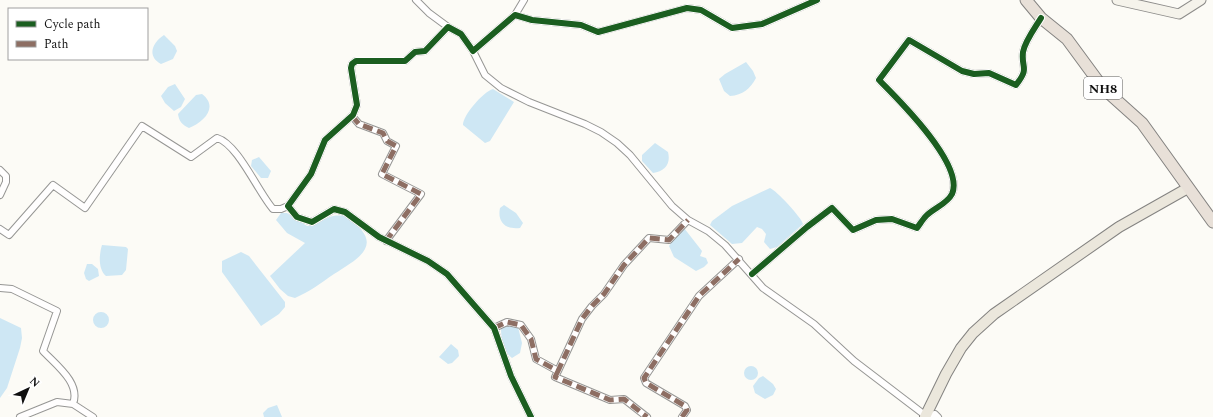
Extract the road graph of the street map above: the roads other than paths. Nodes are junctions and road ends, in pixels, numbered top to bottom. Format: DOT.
graph roads {
  1 [pos="416,0"];
  2 [pos="524,0"];
  3 [pos="817,0"];
  4 [pos="1026,0"];
  5 [pos="1117,0"];
  6 [pos="1201,0"];
  7 [pos="1128,1"];
  8 [pos="515,15"];
  9 [pos="1041,18"];
  10 [pos="448,27"];
  11 [pos="473,51"];
  12 [pos="352,116"];
  13 [pos="0,170"];
  14 [pos="1188,188"];
  15 [pos="0,195"];
  16 [pos="288,206"];
  17 [pos="688,220"];
  18 [pos="1213,222"];
  19 [pos="0,229"];
  20 [pos="386,241"];
  21 [pos="739,259"];
  22 [pos="752,274"];
  23 [pos="0,288"];
  24 [pos="494,328"];
  25 [pos="558,371"];
  26 [pos="73,404"];
  27 [pos="20,417"];
  28 [pos="93,417"];
  29 [pos="531,417"];
  30 [pos="647,417"];
  31 [pos="682,417"];
  32 [pos="925,417"];
  33 [pos="938,417"];
  1 -- 10 [label="street"];
  2 -- 8 [label="street"];
  3 -- 8 [label="street"];
  4 -- 9 [label="highway, NH8"];
  5 -- 7 [label="street"];
  6 -- 7 [label="street"];
  8 -- 11 [label="street"];
  9 -- 14 [label="highway, NH8"];
  9 -- 22 [label="street"];
  10 -- 11 [label="street"];
  10 -- 12 [label="street"];
  11 -- 17 [label="street"];
  12 -- 16 [label="street"];
  12 -- 20 [label="street"];
  13 -- 15 [label="street"];
  14 -- 18 [label="highway, NH8"];
  14 -- 32 [label="main road"];
  16 -- 19 [label="street"];
  16 -- 20 [label="street"];
  17 -- 21 [label="street"];
  17 -- 25 [label="street"];
  20 -- 24 [label="street"];
  21 -- 22 [label="street"];
  21 -- 31 [label="street"];
  22 -- 32 [label="street"];
  23 -- 26 [label="street"];
  24 -- 25 [label="street"];
  24 -- 29 [label="street"];
  25 -- 30 [label="street"];
  26 -- 27 [label="street"];
  26 -- 28 [label="street"];
  32 -- 33 [label="street"];
}
